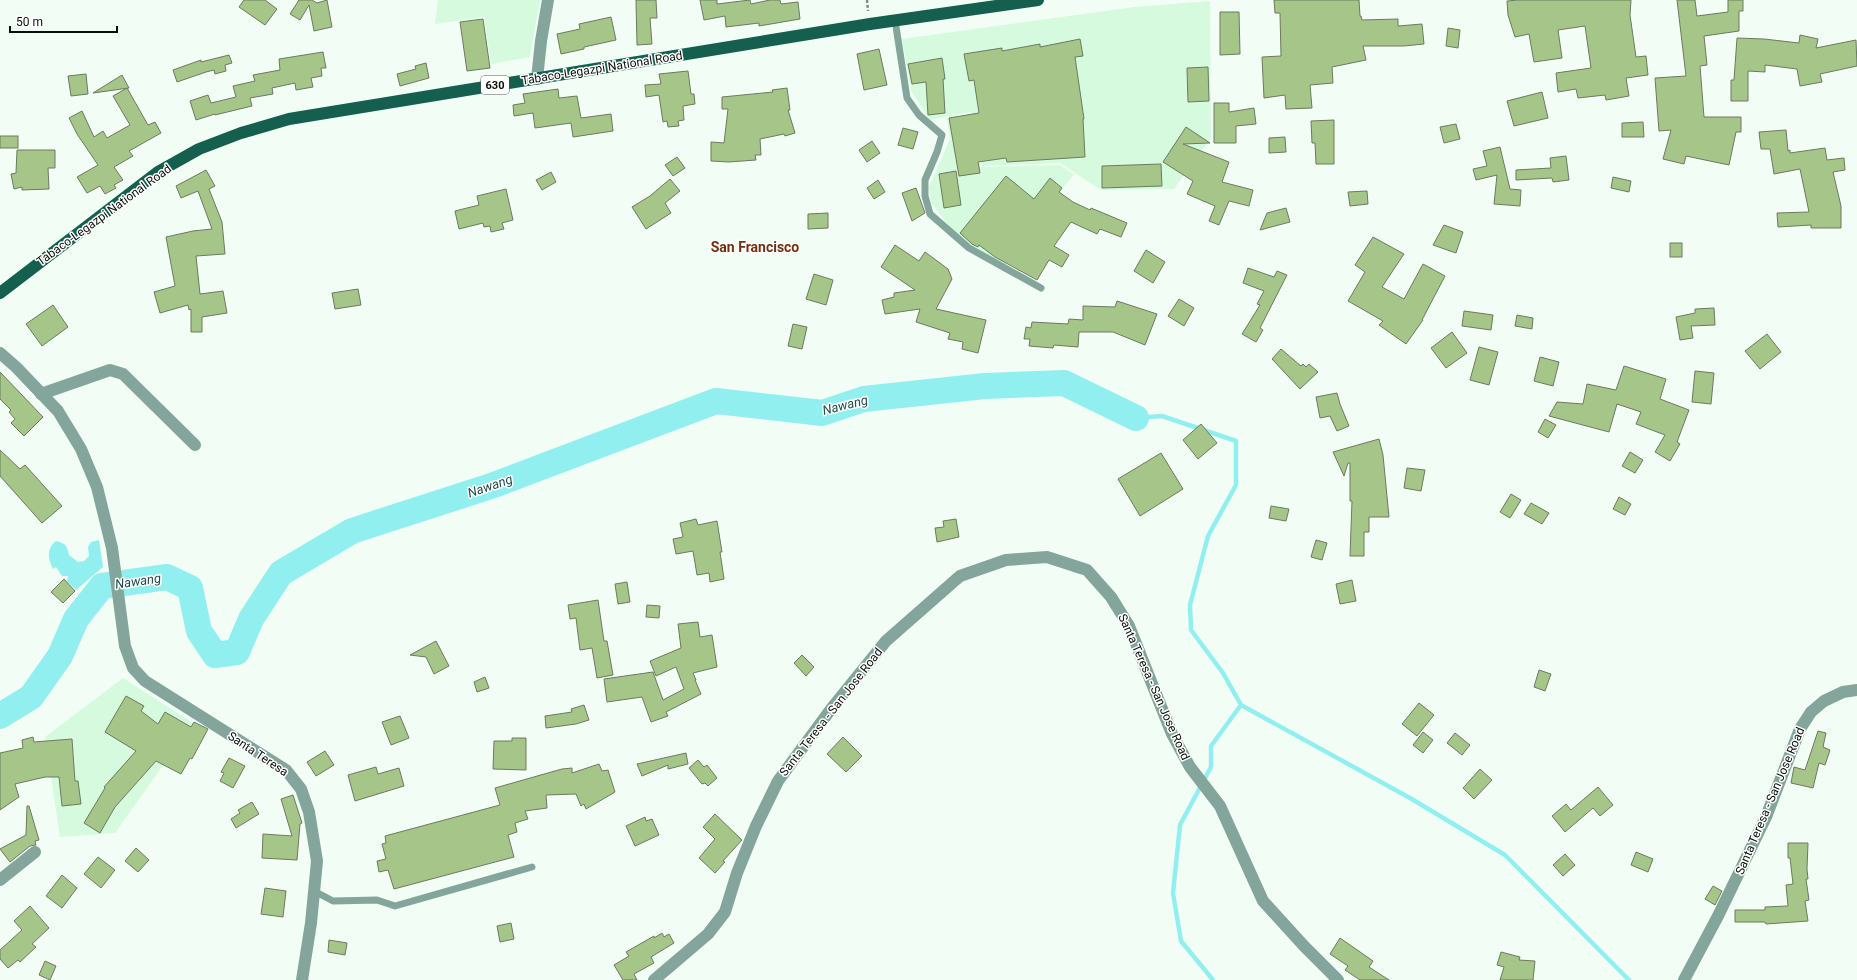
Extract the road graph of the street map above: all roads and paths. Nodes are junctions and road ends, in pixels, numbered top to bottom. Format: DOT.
graph roads {
  1 [pos="548,0"];
  2 [pos="1038,0"];
  3 [pos="895,20"];
  4 [pos="537,78"];
  5 [pos="1041,288"];
  6 [pos="0,293"];
  7 [pos="0,353"];
  8 [pos="42,394"];
  9 [pos="195,445"];
  10 [pos="1857,690"];
  11 [pos="35,852"];
  12 [pos="532,867"];
  13 [pos="0,880"];
  14 [pos="314,891"];
  15 [pos="302,980"];
  16 [pos="654,980"];
  17 [pos="1338,980"];
  18 [pos="1684,980"];
  1 -- 4 [label="street"];
  2 -- 3 [label="main road, Tabaco-Legazpi National Road / 630"];
  3 -- 4 [label="main road, Tabaco-Legazpi National Road / 630"];
  3 -- 5 [label="lane"];
  4 -- 6 [label="main road, Tabaco-Legazpi National Road / 630"];
  7 -- 8 [label="street"];
  8 -- 9 [label="street"];
  8 -- 14 [label="street, Santa Teresa"];
  10 -- 18 [label="street, Santa Teresa - San Jose Road"];
  11 -- 13 [label="street"];
  12 -- 14 [label="lane"];
  14 -- 15 [label="street, Santa Teresa"];
  16 -- 17 [label="street, Santa Teresa - San Jose Road"];
}
